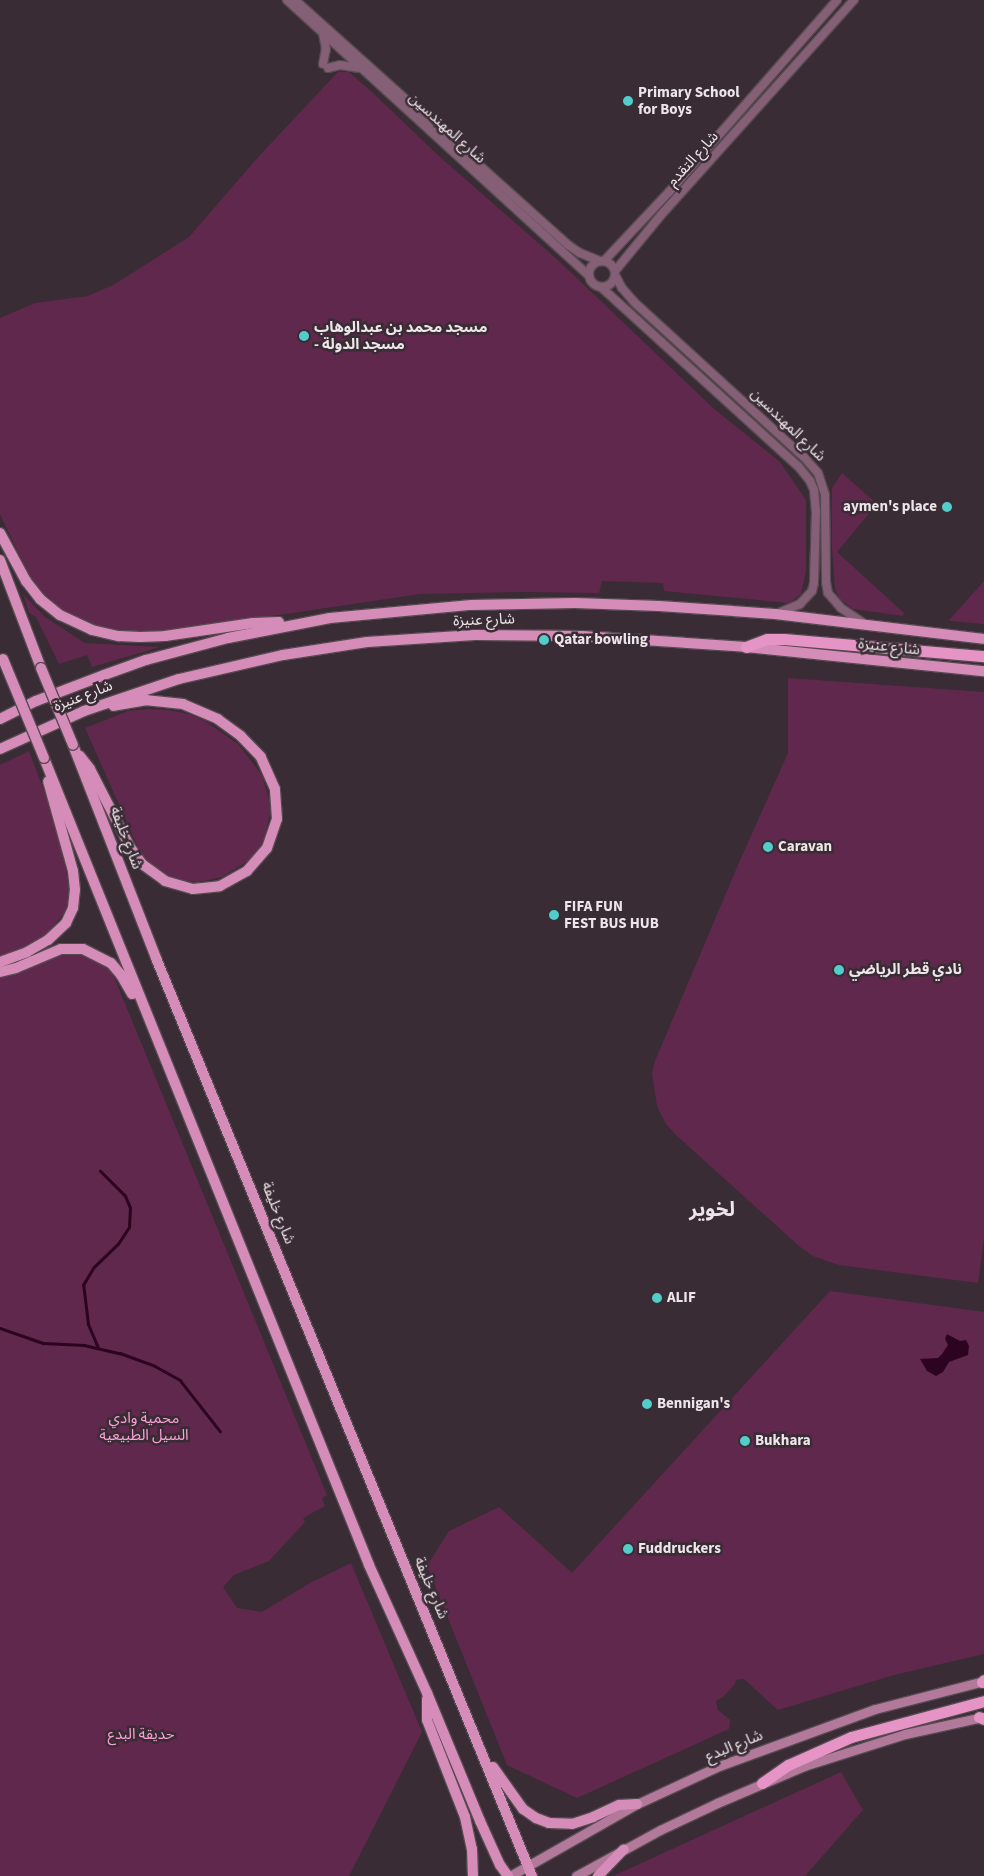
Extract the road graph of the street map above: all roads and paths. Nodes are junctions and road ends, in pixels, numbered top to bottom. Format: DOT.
graph roads {
  1 [pos="287,0"];
  2 [pos="295,0"];
  3 [pos="837,0"];
  4 [pos="854,0"];
  5 [pos="323,34"];
  6 [pos="364,72"];
  7 [pos="602,261"];
  8 [pos="615,273"];
  9 [pos="589,276"];
  10 [pos="600,286"];
  11 [pos="0,533"];
  12 [pos="0,560"];
  13 [pos="775,614"];
  14 [pos="295,624"];
  15 [pos="867,626"];
  16 [pos="984,639"];
  17 [pos="746,647"];
  18 [pos="2,655"];
  19 [pos="984,656"];
  20 [pos="984,671"];
  21 [pos="84,711"];
  22 [pos="0,719"];
  23 [pos="0,748"];
  24 [pos="74,749"];
  25 [pos="46,763"];
  26 [pos="0,962"];
  27 [pos="0,972"];
  28 [pos="158,1046"];
  29 [pos="983,1681"];
  30 [pos="427,1693"];
  31 [pos="984,1701"];
  32 [pos="982,1718"];
  33 [pos="485,1759"];
  34 [pos="762,1783"];
  35 [pos="637,1804"];
  36 [pos="624,1849"];
  37 [pos="529,1866"];
  38 [pos="473,1876"];
  39 [pos="509,1876"];
  40 [pos="523,1876"];
  41 [pos="532,1876"];
  42 [pos="576,1876"];
  43 [pos="598,1876"];
  1 -- 5 [label="street, شارع المهندسين"];
  2 -- 7 [label="street, شارع المهندسين"];
  3 -- 7 [label="street, شارع التقدم"];
  4 -- 8 [label="street, شارع التقدم"];
  5 -- 6 [label="street, شارع المهندسين"];
  5 -- 6 [label="street"];
  6 -- 9 [label="street, شارع المهندسين"];
  7 -- 8 [label="street"];
  7 -- 9 [label="street"];
  8 -- 10 [label="street"];
  8 -- 15 [label="street, شارع المهندسين"];
  9 -- 10 [label="street"];
  10 -- 13 [label="street, شارع المهندسين"];
  11 -- 14 [label="main road"];
  12 -- 24 [label="main road, شارع خليفة, bridge"];
  13 -- 14 [label="main road, شارع عنيزة"];
  13 -- 15 [label="main road, شارع عنيزة"];
  14 -- 22 [label="main road, شارع عنيزة"];
  15 -- 16 [label="main road, شارع عنيزة"];
  17 -- 19 [label="highway"];
  17 -- 20 [label="main road, شارع عنيزة"];
  17 -- 21 [label="main road, شارع عنيزة"];
  18 -- 25 [label="main road, bridge"];
  21 -- 23 [label="main road, شارع عنيزة"];
  21 -- 24 [label="main road"];
  24 -- 33 [label="main road, شارع خليفة"];
  25 -- 26 [label="main road"];
  25 -- 28 [label="main road"];
  27 -- 28 [label="main road"];
  28 -- 30 [label="main road"];
  29 -- 35 [label="main road, شارع البدع"];
  30 -- 38 [label="main road"];
  30 -- 39 [label="main road"];
  31 -- 34 [label="highway"];
  32 -- 34 [label="main road"];
  33 -- 35 [label="main road"];
  33 -- 37 [label="main road, شارع خليفة"];
  34 -- 36 [label="main road"];
  35 -- 37 [label="main road, شارع البدع"];
  36 -- 42 [label="main road"];
  36 -- 43 [label="main road"];
  37 -- 39 [label="main road, شارع البدع"];
  37 -- 40 [label="main road"];
  37 -- 41 [label="main road, شارع خليفة"];
}
